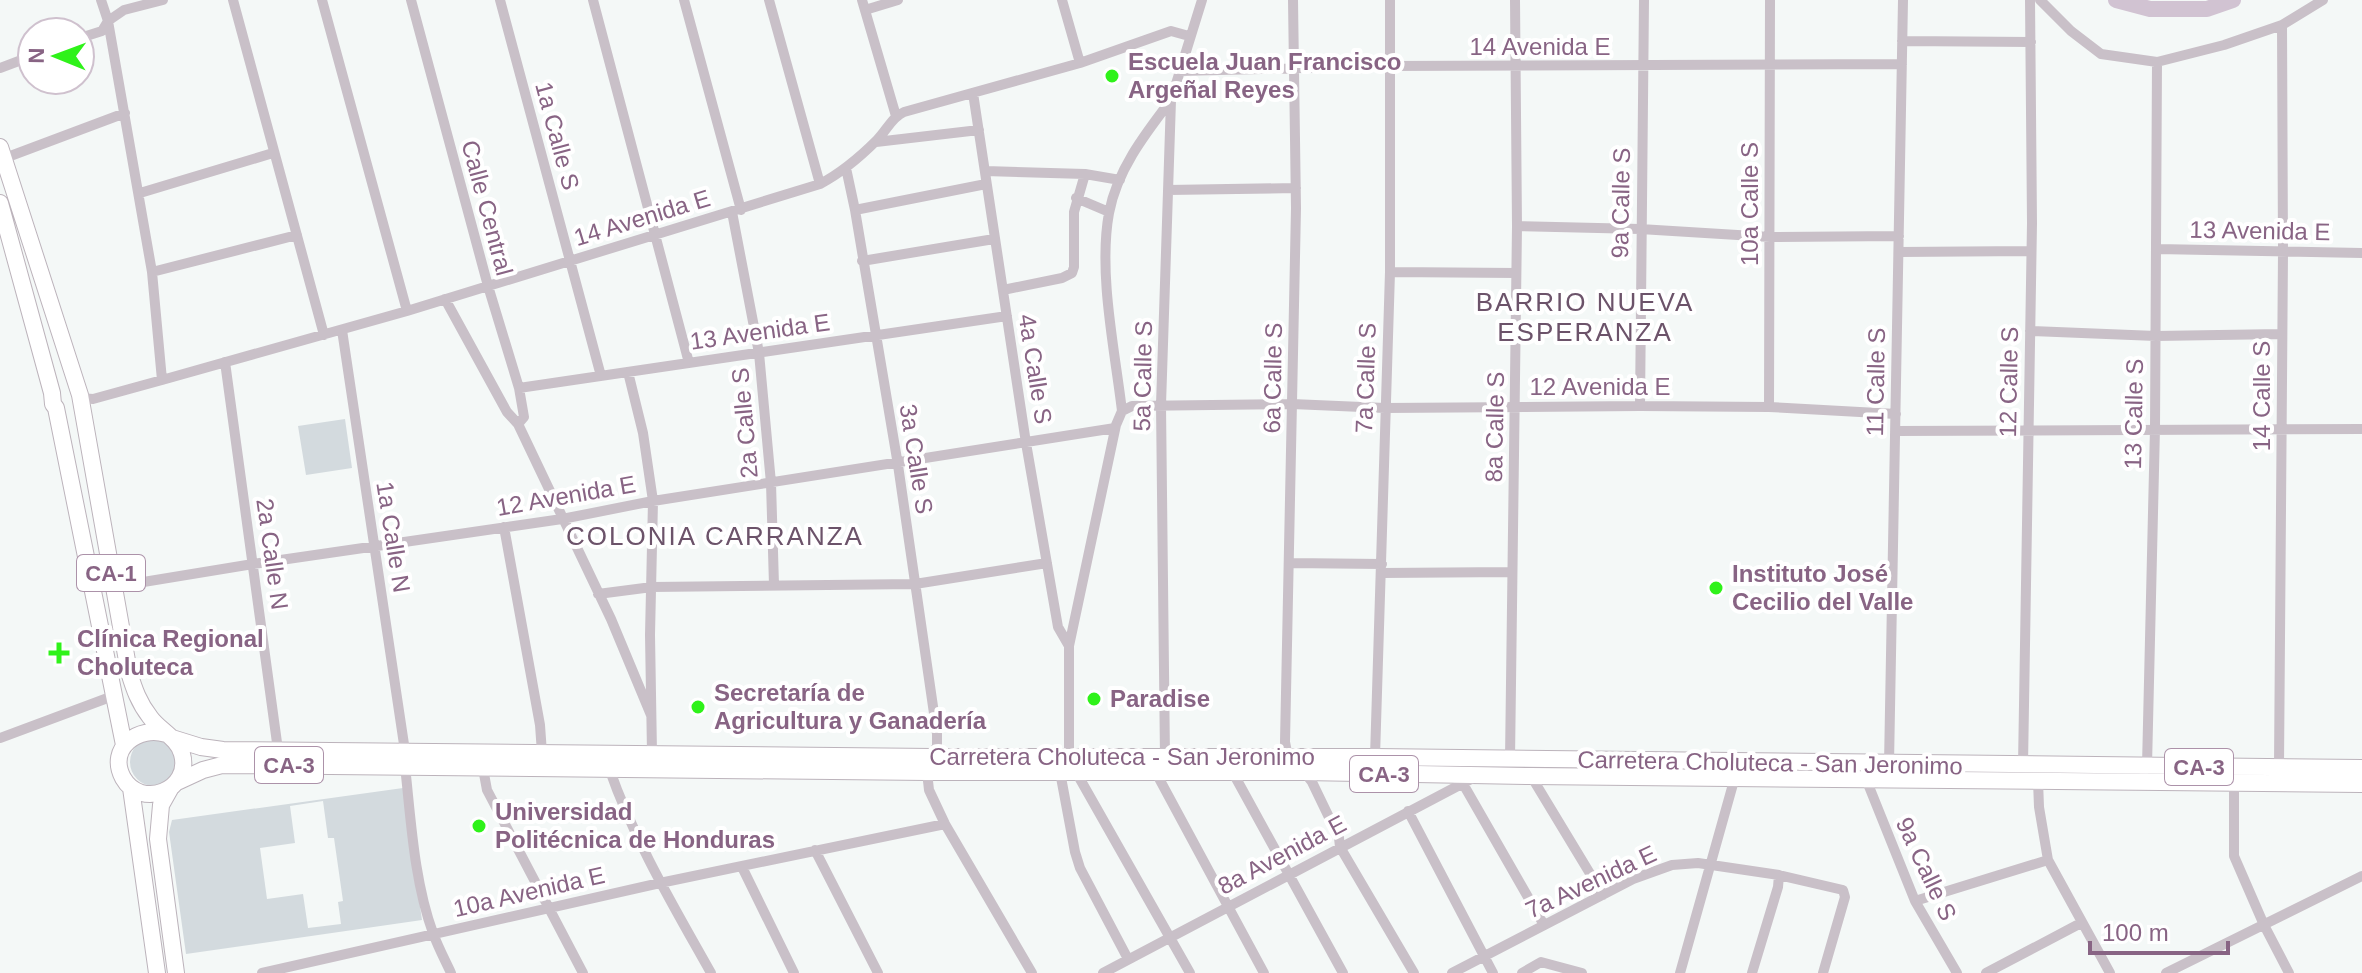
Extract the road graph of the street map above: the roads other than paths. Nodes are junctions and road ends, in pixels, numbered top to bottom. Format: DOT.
graph roads {
  1 [pos="101,0"];
  2 [pos="163,0"];
  3 [pos="233,0"];
  4 [pos="322,0"];
  5 [pos="411,0"];
  6 [pos="500,0"];
  7 [pos="593,0"];
  8 [pos="684,0"];
  9 [pos="769,0"];
  10 [pos="898,0"];
  11 [pos="1062,0"];
  12 [pos="1202,0"];
  13 [pos="1293,0"];
  14 [pos="1390,0"];
  15 [pos="1515,0"];
  16 [pos="1644,0"];
  17 [pos="1770,0"];
  18 [pos="1903,0"];
  19 [pos="2030,0"];
  20 [pos="2040,0"];
  21 [pos="2323,0"];
  22 [pos="863,5"];
  23 [pos="108,21"];
  24 [pos="2282,25"];
  25 [pos="96,33"];
  26 [pos="1189,36"];
  27 [pos="1902,41"];
  28 [pos="2031,42"];
  29 [pos="2157,62"];
  30 [pos="1080,63"];
  31 [pos="1902,64"];
  32 [pos="1770,65"];
  33 [pos="1390,66"];
  34 [pos="1514,67"];
  35 [pos="1643,67"];
  36 [pos="1293,68"];
  37 [pos="1178,71"];
  38 [pos="973,93"];
  39 [pos="1171,100"];
  40 [pos="125,113"];
  41 [pos="896,116"];
  42 [pos="979,130"];
  43 [pos="876,142"];
  44 [pos="2,152"];
  45 [pos="273,153"];
  46 [pos="846,168"];
  47 [pos="985,171"];
  48 [pos="1085,174"];
  49 [pos="1120,180"];
  50 [pos="820,184"];
  51 [pos="986,184"];
  52 [pos="1296,188"];
  53 [pos="1168,190"];
  54 [pos="140,193"];
  55 [pos="1076,198"];
  56 [pos="0,203"];
  57 [pos="855,210"];
  58 [pos="736,211"];
  59 [pos="1109,212"];
  60 [pos="3,226"];
  61 [pos="1517,226"];
  62 [pos="1640,229"];
  63 [pos="297,235"];
  64 [pos="657,235"];
  65 [pos="1899,236"];
  66 [pos="1770,237"];
  67 [pos="994,239"];
  68 [pos="2157,249"];
  69 [pos="2031,251"];
  70 [pos="1899,252"];
  71 [pos="2283,252"];
  72 [pos="2362,253"];
  73 [pos="570,261"];
  74 [pos="862,261"];
  75 [pos="152,272"];
  76 [pos="1390,272"];
  77 [pos="1516,273"];
  78 [pos="44,285"];
  79 [pos="488,286"];
  80 [pos="1003,290"];
  81 [pos="445,299"];
  82 [pos="407,311"];
  83 [pos="1007,316"];
  84 [pos="342,330"];
  85 [pos="2030,331"];
  86 [pos="2281,334"];
  87 [pos="324,335"];
  88 [pos="876,336"];
  89 [pos="2156,336"];
  90 [pos="759,353"];
  91 [pos="225,362"];
  92 [pos="689,363"];
  93 [pos="628,372"];
  94 [pos="601,376"];
  95 [pos="162,380"];
  96 [pos="519,388"];
  97 [pos="78,396"];
  98 [pos="54,401"];
  99 [pos="1292,404"];
  100 [pos="1161,405"];
  101 [pos="1640,406"];
  102 [pos="1516,407"];
  103 [pos="1769,407"];
  104 [pos="1127,408"];
  105 [pos="1385,408"];
  106 [pos="1896,414"];
  107 [pos="518,424"];
  108 [pos="1115,428"];
  109 [pos="2155,428"];
  110 [pos="2282,428"];
  111 [pos="2362,429"];
  112 [pos="1895,431"];
  113 [pos="2028,432"];
  114 [pos="1026,443"];
  115 [pos="898,465"];
  116 [pos="771,483"];
  117 [pos="653,501"];
  118 [pos="562,519"];
  119 [pos="504,527"];
  120 [pos="374,547"];
  121 [pos="1047,563"];
  122 [pos="1289,563"];
  123 [pos="253,564"];
  124 [pos="1382,568"];
  125 [pos="1512,572"];
  126 [pos="915,584"];
  127 [pos="774,585"];
  128 [pos="113,587"];
  129 [pos="652,587"];
  130 [pos="598,594"];
  131 [pos="1069,646"];
  132 [pos="113,696"];
  133 [pos="651,715"];
  134 [pos="169,736"];
  135 [pos="0,738"];
  136 [pos="124,745"];
  137 [pos="278,750"];
  138 [pos="542,753"];
  139 [pos="652,753"];
  140 [pos="1375,757"];
  141 [pos="405,758"];
  142 [pos="1510,759"];
  143 [pos="482,760"];
  144 [pos="1297,762"];
  145 [pos="1160,764"];
  146 [pos="1889,764"];
  147 [pos="930,765"];
  148 [pos="2023,765"];
  149 [pos="2147,766"];
  150 [pos="2279,766"];
  151 [pos="1068,767"];
  152 [pos="609,768"];
  153 [pos="2362,768"];
  154 [pos="1232,771"];
  155 [pos="1480,775"];
  156 [pos="1531,776"];
  157 [pos="1735,777"];
  158 [pos="1866,779"];
  159 [pos="2038,781"];
  160 [pos="1462,782"];
  161 [pos="2137,782"];
  162 [pos="2234,782"];
  163 [pos="2362,784"];
  164 [pos="173,786"];
  165 [pos="131,788"];
  166 [pos="1408,811"];
  167 [pos="945,824"];
  168 [pos="1340,847"];
  169 [pos="815,850"];
  170 [pos="2048,860"];
  171 [pos="1710,866"];
  172 [pos="742,867"];
  173 [pos="1288,874"];
  174 [pos="1779,875"];
  175 [pos="2362,876"];
  176 [pos="660,883"];
  177 [pos="1603,895"];
  178 [pos="1915,901"];
  179 [pos="1228,906"];
  180 [pos="550,909"];
  181 [pos="2081,923"];
  182 [pos="1544,925"];
  183 [pos="2264,925"];
  184 [pos="433,934"];
  185 [pos="1170,936"];
  186 [pos="1484,955"];
  187 [pos="325,959"];
  188 [pos="1128,959"];
  189 [pos="1109,972"];
  190 [pos="157,973"];
  191 [pos="176,973"];
  192 [pos="262,973"];
  193 [pos="328,973"];
  194 [pos="451,973"];
  195 [pos="583,973"];
  196 [pos="711,973"];
  197 [pos="794,973"];
  198 [pos="878,973"];
  199 [pos="1032,973"];
  200 [pos="1190,973"];
  201 [pos="1264,973"];
  202 [pos="1343,973"];
  203 [pos="1414,973"];
  204 [pos="1452,973"];
  205 [pos="1493,973"];
  206 [pos="1522,973"];
  207 [pos="1582,973"];
  208 [pos="1680,973"];
  209 [pos="1752,973"];
  210 [pos="1823,973"];
  211 [pos="1957,973"];
  212 [pos="1986,973"];
  213 [pos="2110,973"];
  214 [pos="2166,973"];
  215 [pos="2289,973"];
  1 -- 23 [label="street"];
  2 -- 23 [label="street"];
  3 -- 45 [label="street"];
  4 -- 82 [label="street"];
  5 -- 79 [label="street, Calle Central"];
  6 -- 73 [label="street, 1a Calle S"];
  7 -- 64 [label="street"];
  8 -- 58 [label="street, 2a Calle S"];
  9 -- 50 [label="street"];
  10 -- 22 [label="street"];
  11 -- 30 [label="street"];
  12 -- 26 [label="street, 5a Calle S"];
  13 -- 36 [label="street, 6a Calle S"];
  14 -- 33 [label="street, 7a Calle S"];
  15 -- 34 [label="street, 8a Calle S"];
  16 -- 35 [label="street, 9a Calle S"];
  17 -- 32 [label="street, 10a Calle S"];
  18 -- 27 [label="street, 11 Calle S"];
  19 -- 28 [label="street, 12 Calle S"];
  20 -- 29 [label="street"];
  21 -- 24 [label="street"];
  22 -- 41 [label="street"];
  23 -- 25 [label="street"];
  23 -- 40 [label="street"];
  24 -- 29 [label="street"];
  24 -- 71 [label="street, 14 Calle S"];
  26 -- 30 [label="street"];
  26 -- 37 [label="street, 5a Calle S"];
  27 -- 28 [label="street"];
  27 -- 31 [label="street, 11 Calle S"];
  28 -- 69 [label="street, 12 Calle S"];
  29 -- 68 [label="street, 13 Calle S"];
  30 -- 38 [label="street"];
  31 -- 32 [label="street, 14 Avenida E"];
  31 -- 65 [label="street, 11 Calle S"];
  32 -- 35 [label="street, 14 Avenida E"];
  32 -- 66 [label="street, 10a Calle S"];
  33 -- 34 [label="street, 14 Avenida E"];
  33 -- 36 [label="street, 14 Avenida E"];
  33 -- 76 [label="street, 7a Calle S"];
  34 -- 35 [label="street, 14 Avenida E"];
  34 -- 61 [label="street, 8a Calle S"];
  35 -- 62 [label="street, 9a Calle S"];
  36 -- 37 [label="street, 14 Avenida E"];
  36 -- 52 [label="street, 6a Calle S"];
  37 -- 39 [label="street, 5a Calle S"];
  38 -- 41 [label="street"];
  38 -- 42 [label="street, 4a Calle S"];
  39 -- 49 [label="street"];
  39 -- 53 [label="street, 5a Calle S"];
  40 -- 44 [label="street"];
  40 -- 54 [label="street"];
  41 -- 43 [label="street, 14 Avenida E"];
  42 -- 43 [label="street"];
  42 -- 47 [label="street, 4a Calle S"];
  43 -- 46 [label="street, 14 Avenida E"];
  44 -- 78 [label="highway, CA-1"];
  45 -- 54 [label="street"];
  45 -- 63 [label="street"];
  46 -- 50 [label="street, 14 Avenida E"];
  46 -- 57 [label="street, 3a Calle S"];
  47 -- 48 [label="street"];
  47 -- 51 [label="street, 4a Calle S"];
  48 -- 49 [label="street"];
  48 -- 55 [label="street"];
  49 -- 59 [label="street"];
  50 -- 58 [label="street, 14 Avenida E"];
  51 -- 57 [label="street"];
  51 -- 67 [label="street, 4a Calle S"];
  52 -- 53 [label="street"];
  52 -- 99 [label="street, 6a Calle S"];
  53 -- 100 [label="street, 5a Calle S"];
  54 -- 75 [label="street"];
  55 -- 59 [label="street"];
  55 -- 80 [label="street"];
  56 -- 60 [label="highway, CA-1"];
  57 -- 74 [label="street, 3a Calle S"];
  58 -- 64 [label="street, 14 Avenida E"];
  58 -- 90 [label="street, 2a Calle S"];
  59 -- 104 [label="street"];
  60 -- 78 [label="highway"];
  60 -- 98 [label="highway, CA-1"];
  61 -- 62 [label="street"];
  61 -- 77 [label="street, 8a Calle S"];
  62 -- 66 [label="street"];
  62 -- 101 [label="street, 9a Calle S"];
  63 -- 75 [label="street"];
  63 -- 87 [label="street"];
  64 -- 73 [label="street, 14 Avenida E"];
  64 -- 92 [label="street"];
  65 -- 66 [label="street"];
  65 -- 70 [label="street, 11 Calle S"];
  66 -- 103 [label="street, 10a Calle S"];
  67 -- 74 [label="street"];
  67 -- 80 [label="street, 4a Calle S"];
  68 -- 71 [label="street, 13 Avenida E"];
  68 -- 89 [label="street, 13 Calle S"];
  69 -- 70 [label="street"];
  69 -- 85 [label="street, 12 Calle S"];
  70 -- 106 [label="street, 11 Calle S"];
  71 -- 72 [label="street, 13 Avenida E"];
  71 -- 86 [label="street, 14 Calle S"];
  73 -- 79 [label="street, 14 Avenida E"];
  73 -- 94 [label="street, 1a Calle S"];
  74 -- 88 [label="street, 3a Calle S"];
  75 -- 95 [label="street"];
  76 -- 77 [label="street"];
  76 -- 105 [label="street, 7a Calle S"];
  77 -- 102 [label="street, 8a Calle S"];
  78 -- 97 [label="highway, CA-1"];
  79 -- 81 [label="street, 14 Avenida E"];
  79 -- 96 [label="street, Calle Central"];
  80 -- 83 [label="street, 4a Calle S"];
  81 -- 82 [label="street, 14 Avenida E"];
  81 -- 107 [label="street, Calle Central"];
  82 -- 84 [label="street, 14 Avenida E"];
  83 -- 88 [label="street, 13 Avenida E"];
  83 -- 114 [label="street, 4a Calle S"];
  84 -- 87 [label="street, 14 Avenida E"];
  84 -- 120 [label="street, 1a Calle N"];
  85 -- 89 [label="street"];
  85 -- 113 [label="street, 12 Calle S"];
  86 -- 89 [label="street"];
  86 -- 110 [label="street, 14 Calle S"];
  87 -- 91 [label="street, 14 Avenida E"];
  88 -- 90 [label="street, 13 Avenida E"];
  88 -- 115 [label="street, 3a Calle S"];
  89 -- 109 [label="street, 13 Calle S"];
  90 -- 92 [label="street, 13 Avenida E"];
  90 -- 116 [label="street, 2a Calle S"];
  91 -- 95 [label="street, 14 Avenida E"];
  91 -- 123 [label="street, 2a Calle N"];
  92 -- 93 [label="street, 13 Avenida E"];
  93 -- 94 [label="street, 13 Avenida E"];
  93 -- 117 [label="street"];
  94 -- 96 [label="street, 13 Avenida E"];
  95 -- 97 [label="street, 14 Avenida E"];
  96 -- 107 [label="street, Calle Central"];
  97 -- 98 [label="highway"];
  97 -- 98 [label="highway"];
  97 -- 128 [label="highway, CA-1"];
  98 -- 132 [label="highway, CA-1"];
  99 -- 100 [label="street, 12 Avenida E"];
  99 -- 105 [label="street, 12 Avenida E"];
  99 -- 122 [label="street, 6a Calle S"];
  100 -- 104 [label="street, 12 Avenida E"];
  100 -- 145 [label="street, 5a Calle S"];
  101 -- 102 [label="street, 12 Avenida E"];
  101 -- 103 [label="street, 12 Avenida E"];
  102 -- 105 [label="street, 12 Avenida E"];
  102 -- 125 [label="street, 8a Calle S"];
  103 -- 106 [label="street, 12 Avenida E"];
  104 -- 108 [label="street, 4a Calle S"];
  105 -- 124 [label="street, 7a Calle S"];
  106 -- 112 [label="street, 11 Calle S"];
  107 -- 118 [label="street, Calle Central"];
  108 -- 114 [label="street, 12 Avenida E"];
  108 -- 131 [label="street, 4a Calle S"];
  109 -- 110 [label="street"];
  109 -- 113 [label="street"];
  109 -- 149 [label="street, 13 Calle S"];
  110 -- 111 [label="street"];
  110 -- 150 [label="street, 14 Calle S"];
  112 -- 113 [label="street"];
  112 -- 146 [label="street, 11 Calle S"];
  113 -- 148 [label="street, 12 Calle S"];
  114 -- 115 [label="street, 12 Avenida E"];
  114 -- 121 [label="street, 4a Calle S"];
  115 -- 116 [label="street, 12 Avenida E"];
  115 -- 126 [label="street, 3a Calle S"];
  116 -- 117 [label="street, 12 Avenida E"];
  116 -- 127 [label="street, 2a Calle S"];
  117 -- 118 [label="street, 12 Avenida E"];
  117 -- 129 [label="street"];
  118 -- 119 [label="street, 12 Avenida E"];
  118 -- 130 [label="street, Calle Central"];
  119 -- 120 [label="street, 12 Avenida E"];
  119 -- 138 [label="street"];
  120 -- 123 [label="street, 12 Avenida E"];
  120 -- 141 [label="street, 1a Calle N"];
  121 -- 126 [label="street"];
  121 -- 131 [label="street, 4a Calle S"];
  122 -- 124 [label="street"];
  122 -- 144 [label="street, 6a Calle S"];
  123 -- 128 [label="street, 12 Avenida E"];
  123 -- 137 [label="street, 2a Calle N"];
  124 -- 125 [label="street"];
  124 -- 140 [label="street, 7a Calle S"];
  125 -- 142 [label="street, 8a Calle S"];
  126 -- 127 [label="street"];
  126 -- 147 [label="street, 3a Calle S"];
  127 -- 129 [label="street"];
  128 -- 134 [label="highway, CA-1"];
  129 -- 130 [label="street"];
  129 -- 133 [label="street"];
  130 -- 133 [label="street, Calle Central"];
  131 -- 151 [label="street, 4a Calle S"];
  132 -- 135 [label="street"];
  132 -- 136 [label="highway, CA-1"];
  133 -- 139 [label="street"];
  134 -- 136 [label="highway"];
  134 -- 137 [label="highway, Carretera Choluteca - San Jeronimo / CA-3"];
  134 -- 164 [label="highway, CA-1"];
  136 -- 165 [label="highway, CA-1"];
  137 -- 141 [label="highway, Carretera Choluteca - San Jeronimo / CA-3"];
  138 -- 139 [label="highway, Carretera Choluteca - San Jeronimo / CA-3"];
  138 -- 143 [label="highway, Carretera Choluteca - San Jeronimo / CA-3"];
  139 -- 147 [label="highway, Carretera Choluteca - San Jeronimo / CA-3"];
  140 -- 142 [label="highway, Carretera Choluteca - San Jeronimo / CA-3"];
  140 -- 144 [label="highway, Carretera Choluteca - San Jeronimo / CA-3"];
  141 -- 143 [label="highway, Carretera Choluteca - San Jeronimo / CA-3"];
  141 -- 164 [label="highway, Carretera Choluteca - San Jeronimo / CA-3"];
  141 -- 184 [label="street, 1a Calle N"];
  142 -- 146 [label="highway, Carretera Choluteca - San Jeronimo / CA-3"];
  143 -- 152 [label="highway, Carretera Choluteca - San Jeronimo / CA-3"];
  143 -- 180 [label="street"];
  144 -- 145 [label="highway, Carretera Choluteca - San Jeronimo / CA-3"];
  144 -- 154 [label="highway, Carretera Choluteca - San Jeronimo / CA-3"];
  144 -- 155 [label="highway, Carretera Choluteca - San Jeronimo / CA-3"];
  144 -- 168 [label="street"];
  145 -- 151 [label="highway, Carretera Choluteca - San Jeronimo / CA-3"];
  145 -- 154 [label="highway, Carretera Choluteca - San Jeronimo / CA-3"];
  145 -- 179 [label="street"];
  146 -- 148 [label="highway, Carretera Choluteca - San Jeronimo / CA-3"];
  147 -- 151 [label="highway, Carretera Choluteca - San Jeronimo / CA-3"];
  147 -- 152 [label="highway, Carretera Choluteca - San Jeronimo / CA-3"];
  147 -- 167 [label="street, 3a Calle S"];
  148 -- 149 [label="highway, Carretera Choluteca - San Jeronimo / CA-3"];
  149 -- 150 [label="highway, Carretera Choluteca - San Jeronimo / CA-3"];
  149 -- 161 [label="street"];
  150 -- 153 [label="highway, Carretera Choluteca - San Jeronimo / CA-3"];
  151 -- 185 [label="street, 4a Calle S"];
  151 -- 188 [label="street"];
  152 -- 176 [label="street"];
  154 -- 173 [label="street"];
  155 -- 156 [label="highway, Carretera Choluteca - San Jeronimo / CA-3"];
  155 -- 160 [label="street, 8a Avenida E"];
  156 -- 157 [label="highway, Carretera Choluteca - San Jeronimo / CA-3"];
  156 -- 177 [label="street"];
  157 -- 158 [label="highway, Carretera Choluteca - San Jeronimo / CA-3"];
  157 -- 171 [label="street"];
  158 -- 159 [label="highway, Carretera Choluteca - San Jeronimo / CA-3"];
  158 -- 178 [label="street, 9a Calle S"];
  159 -- 161 [label="highway, Carretera Choluteca - San Jeronimo / CA-3"];
  159 -- 170 [label="street"];
  160 -- 166 [label="street, 8a Avenida E"];
  160 -- 182 [label="street"];
  161 -- 162 [label="highway, Carretera Choluteca - San Jeronimo / CA-3"];
  162 -- 163 [label="highway, Carretera Choluteca - San Jeronimo / CA-3"];
  162 -- 183 [label="street"];
  164 -- 165 [label="highway"];
  164 -- 191 [label="highway, CA-1"];
  165 -- 190 [label="highway, CA-1"];
  166 -- 168 [label="street, 8a Avenida E"];
  166 -- 186 [label="street"];
  167 -- 169 [label="street, 10a Avenida E"];
  167 -- 199 [label="street, 3a Calle S"];
  168 -- 173 [label="street, 8a Avenida E"];
  168 -- 203 [label="street"];
  169 -- 172 [label="street, 10a Avenida E"];
  169 -- 198 [label="street"];
  170 -- 178 [label="street"];
  170 -- 181 [label="street"];
  171 -- 174 [label="street, 7a Avenida E"];
  171 -- 177 [label="street, 7a Avenida E"];
  171 -- 208 [label="street"];
  172 -- 176 [label="street, 10a Avenida E"];
  172 -- 197 [label="street"];
  173 -- 179 [label="street, 8a Avenida E"];
  173 -- 202 [label="street"];
  174 -- 209 [label="street"];
  174 -- 210 [label="street, 7a Avenida E"];
  175 -- 183 [label="street"];
  176 -- 180 [label="street, 10a Avenida E"];
  176 -- 196 [label="street"];
  177 -- 182 [label="street, 7a Avenida E"];
  178 -- 211 [label="street, 9a Calle S"];
  179 -- 185 [label="street, 8a Avenida E"];
  179 -- 201 [label="street"];
  180 -- 184 [label="street, 10a Avenida E"];
  180 -- 195 [label="street"];
  181 -- 212 [label="street"];
  181 -- 213 [label="street"];
  182 -- 186 [label="street, 7a Avenida E"];
  183 -- 214 [label="street"];
  183 -- 215 [label="street"];
  184 -- 187 [label="street, 10a Avenida E"];
  184 -- 194 [label="street, 1a Calle N"];
  185 -- 188 [label="street, 8a Avenida E"];
  185 -- 200 [label="street, 4a Calle S"];
  186 -- 204 [label="street, 7a Avenida E"];
  186 -- 205 [label="street"];
  187 -- 192 [label="street, 10a Avenida E"];
  187 -- 193 [label="street"];
  188 -- 189 [label="street, 8a Avenida E"];
  206 -- 207 [label="street"];
}
